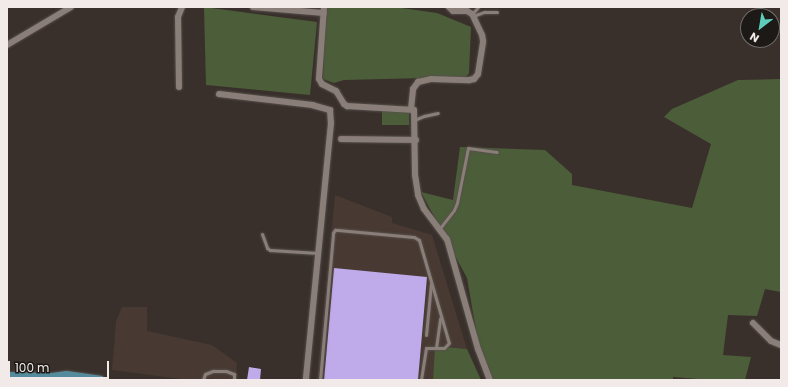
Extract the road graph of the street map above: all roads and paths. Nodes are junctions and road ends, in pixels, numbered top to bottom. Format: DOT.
graph roads {
  1 [pos="71,7"];
  2 [pos="182,7"];
  3 [pos="253,7"];
  4 [pos="449,7"];
  5 [pos="478,7"];
  6 [pos="324,10"];
  7 [pos="497,12"];
  8 [pos="472,15"];
  9 [pos="7,45"];
  10 [pos="179,87"];
  11 [pos="219,94"];
  12 [pos="411,109"];
  13 [pos="438,113"];
  14 [pos="414,120"];
  15 [pos="341,139"];
  16 [pos="416,140"];
  17 [pos="496,152"];
  18 [pos="440,228"];
  19 [pos="262,234"];
  20 [pos="318,253"];
  21 [pos="431,281"];
  22 [pos="440,316"];
  23 [pos="753,323"];
  24 [pos="426,335"];
  25 [pos="781,344"];
  26 [pos="436,348"];
  27 [pos="7,376"];
  28 [pos="52,379"];
  29 [pos="100,380"];
  30 [pos="203,380"];
  31 [pos="234,380"];
  32 [pos="306,380"];
  33 [pos="320,380"];
  34 [pos="421,380"];
  35 [pos="490,380"];
  1 -- 9 [label="street"];
  2 -- 10 [label="street"];
  3 -- 6 [label="street"];
  4 -- 8 [label="street"];
  5 -- 8 [label="lane"];
  6 -- 12 [label="street"];
  7 -- 8 [label="lane"];
  8 -- 12 [label="street"];
  11 -- 20 [label="street"];
  12 -- 14 [label="street"];
  13 -- 14 [label="lane"];
  14 -- 16 [label="street"];
  15 -- 16 [label="street"];
  16 -- 18 [label="street"];
  17 -- 18 [label="lane"];
  18 -- 35 [label="street"];
  19 -- 20 [label="lane"];
  20 -- 32 [label="street"];
  21 -- 22 [label="lane"];
  21 -- 24 [label="lane"];
  21 -- 33 [label="lane"];
  22 -- 26 [label="lane"];
  22 -- 26 [label="lane"];
  23 -- 25 [label="street"];
  26 -- 34 [label="lane"];
  27 -- 28 [label="main road"];
  28 -- 29 [label="main road"];
  30 -- 31 [label="lane"];
}
